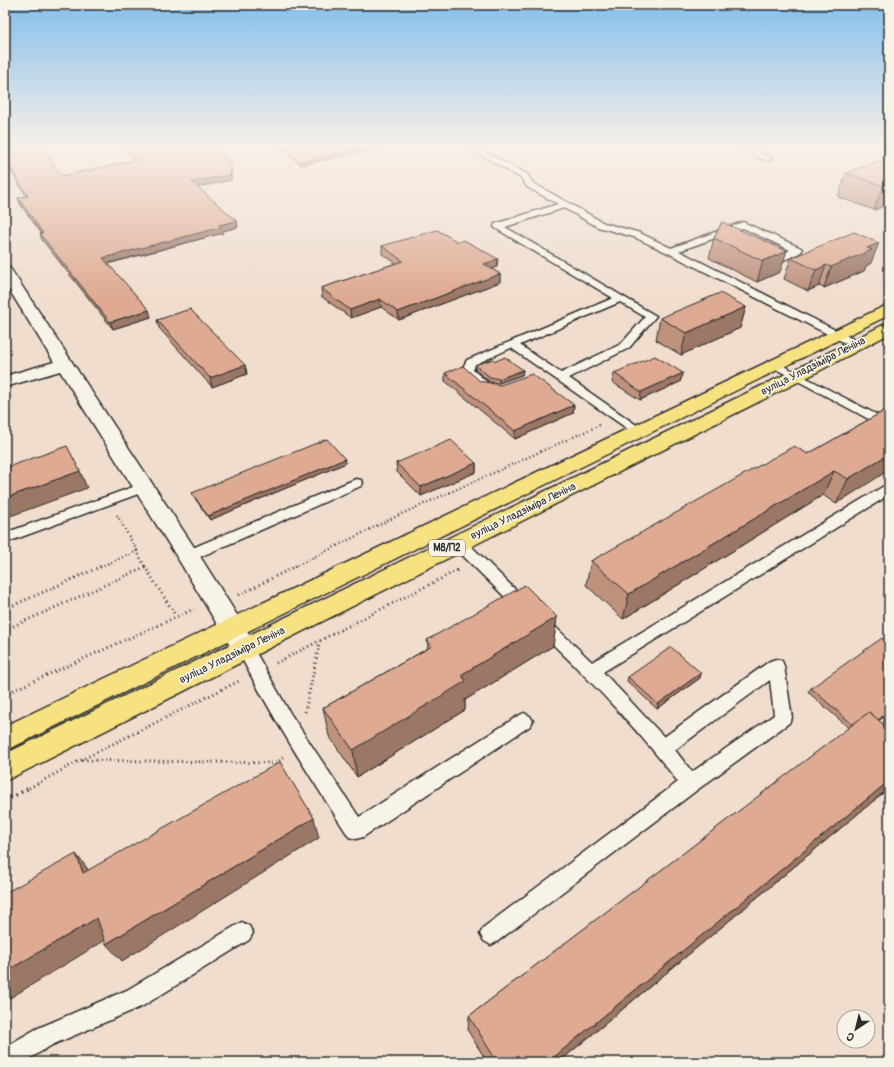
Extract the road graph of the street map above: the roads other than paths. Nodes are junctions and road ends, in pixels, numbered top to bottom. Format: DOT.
graph roads {
  1 [pos="550,197"];
  2 [pos="564,205"];
  3 [pos="720,234"];
  4 [pos="733,240"];
  5 [pos="671,251"];
  6 [pos="760,253"];
  7 [pos="5,270"];
  8 [pos="621,298"];
  9 [pos="889,309"];
  10 [pos="889,328"];
  11 [pos="836,334"];
  12 [pos="512,344"];
  13 [pos="855,344"];
  14 [pos="65,364"];
  15 [pos="776,365"];
  16 [pos="550,370"];
  17 [pos="536,376"];
  18 [pos="796,376"];
  19 [pos="561,377"];
  20 [pos="5,382"];
  21 [pos="492,387"];
  22 [pos="889,426"];
  23 [pos="639,431"];
  24 [pos="356,483"];
  25 [pos="144,487"];
  26 [pos="889,489"];
  27 [pos="5,538"];
  28 [pos="459,543"];
  29 [pos="188,556"];
  30 [pos="233,629"];
  31 [pos="245,649"];
  32 [pos="590,671"];
  33 [pos="524,721"];
  34 [pos="5,739"];
  35 [pos="662,748"];
  36 [pos="5,768"];
  37 [pos="690,784"];
  38 [pos="242,933"];
  39 [pos="491,934"];
  40 [pos="5,1060"];
  1 -- 2 [label="lane"];
  2 -- 5 [label="lane"];
  2 -- 8 [label="lane"];
  3 -- 4 [label="lane"];
  3 -- 5 [label="lane"];
  3 -- 6 [label="lane"];
  5 -- 11 [label="lane"];
  7 -- 14 [label="street"];
  8 -- 12 [label="lane"];
  8 -- 19 [label="lane"];
  9 -- 11 [label="main road, вуліца Уладзіміра Леніна / М8/П2"];
  10 -- 13 [label="main road, вуліца Уладзіміра Леніна / М8/П2"];
  11 -- 13 [label="lane"];
  11 -- 15 [label="main road, вуліца Уладзіміра Леніна / М8/П2"];
  12 -- 16 [label="lane"];
  12 -- 21 [label="lane"];
  13 -- 18 [label="main road, вуліца Уладзіміра Леніна / М8/П2"];
  14 -- 20 [label="street"];
  14 -- 25 [label="street"];
  15 -- 18 [label="lane"];
  15 -- 23 [label="main road, вуліца Уладзіміра Леніна / М8/П2"];
  16 -- 17 [label="lane"];
  16 -- 19 [label="lane"];
  18 -- 22 [label="lane"];
  18 -- 28 [label="main road, вуліца Уладзіміра Леніна / М8/П2"];
  19 -- 23 [label="lane"];
  23 -- 30 [label="main road, вуліца Уладзіміра Леніна / М8/П2"];
  24 -- 29 [label="lane"];
  25 -- 27 [label="lane"];
  25 -- 29 [label="street"];
  26 -- 32 [label="lane"];
  28 -- 31 [label="main road, вуліца Уладзіміра Леніна / М8/П2"];
  28 -- 32 [label="lane"];
  29 -- 30 [label="street"];
  30 -- 31 [label="street"];
  30 -- 34 [label="main road, вуліца Уладзіміра Леніна / М8/П2"];
  31 -- 33 [label="lane"];
  31 -- 36 [label="main road, вуліца Уладзіміра Леніна / М8/П2"];
  32 -- 35 [label="lane"];
  35 -- 37 [label="lane"];
  35 -- 37 [label="lane"];
  37 -- 39 [label="lane"];
  38 -- 40 [label="lane"];
}
